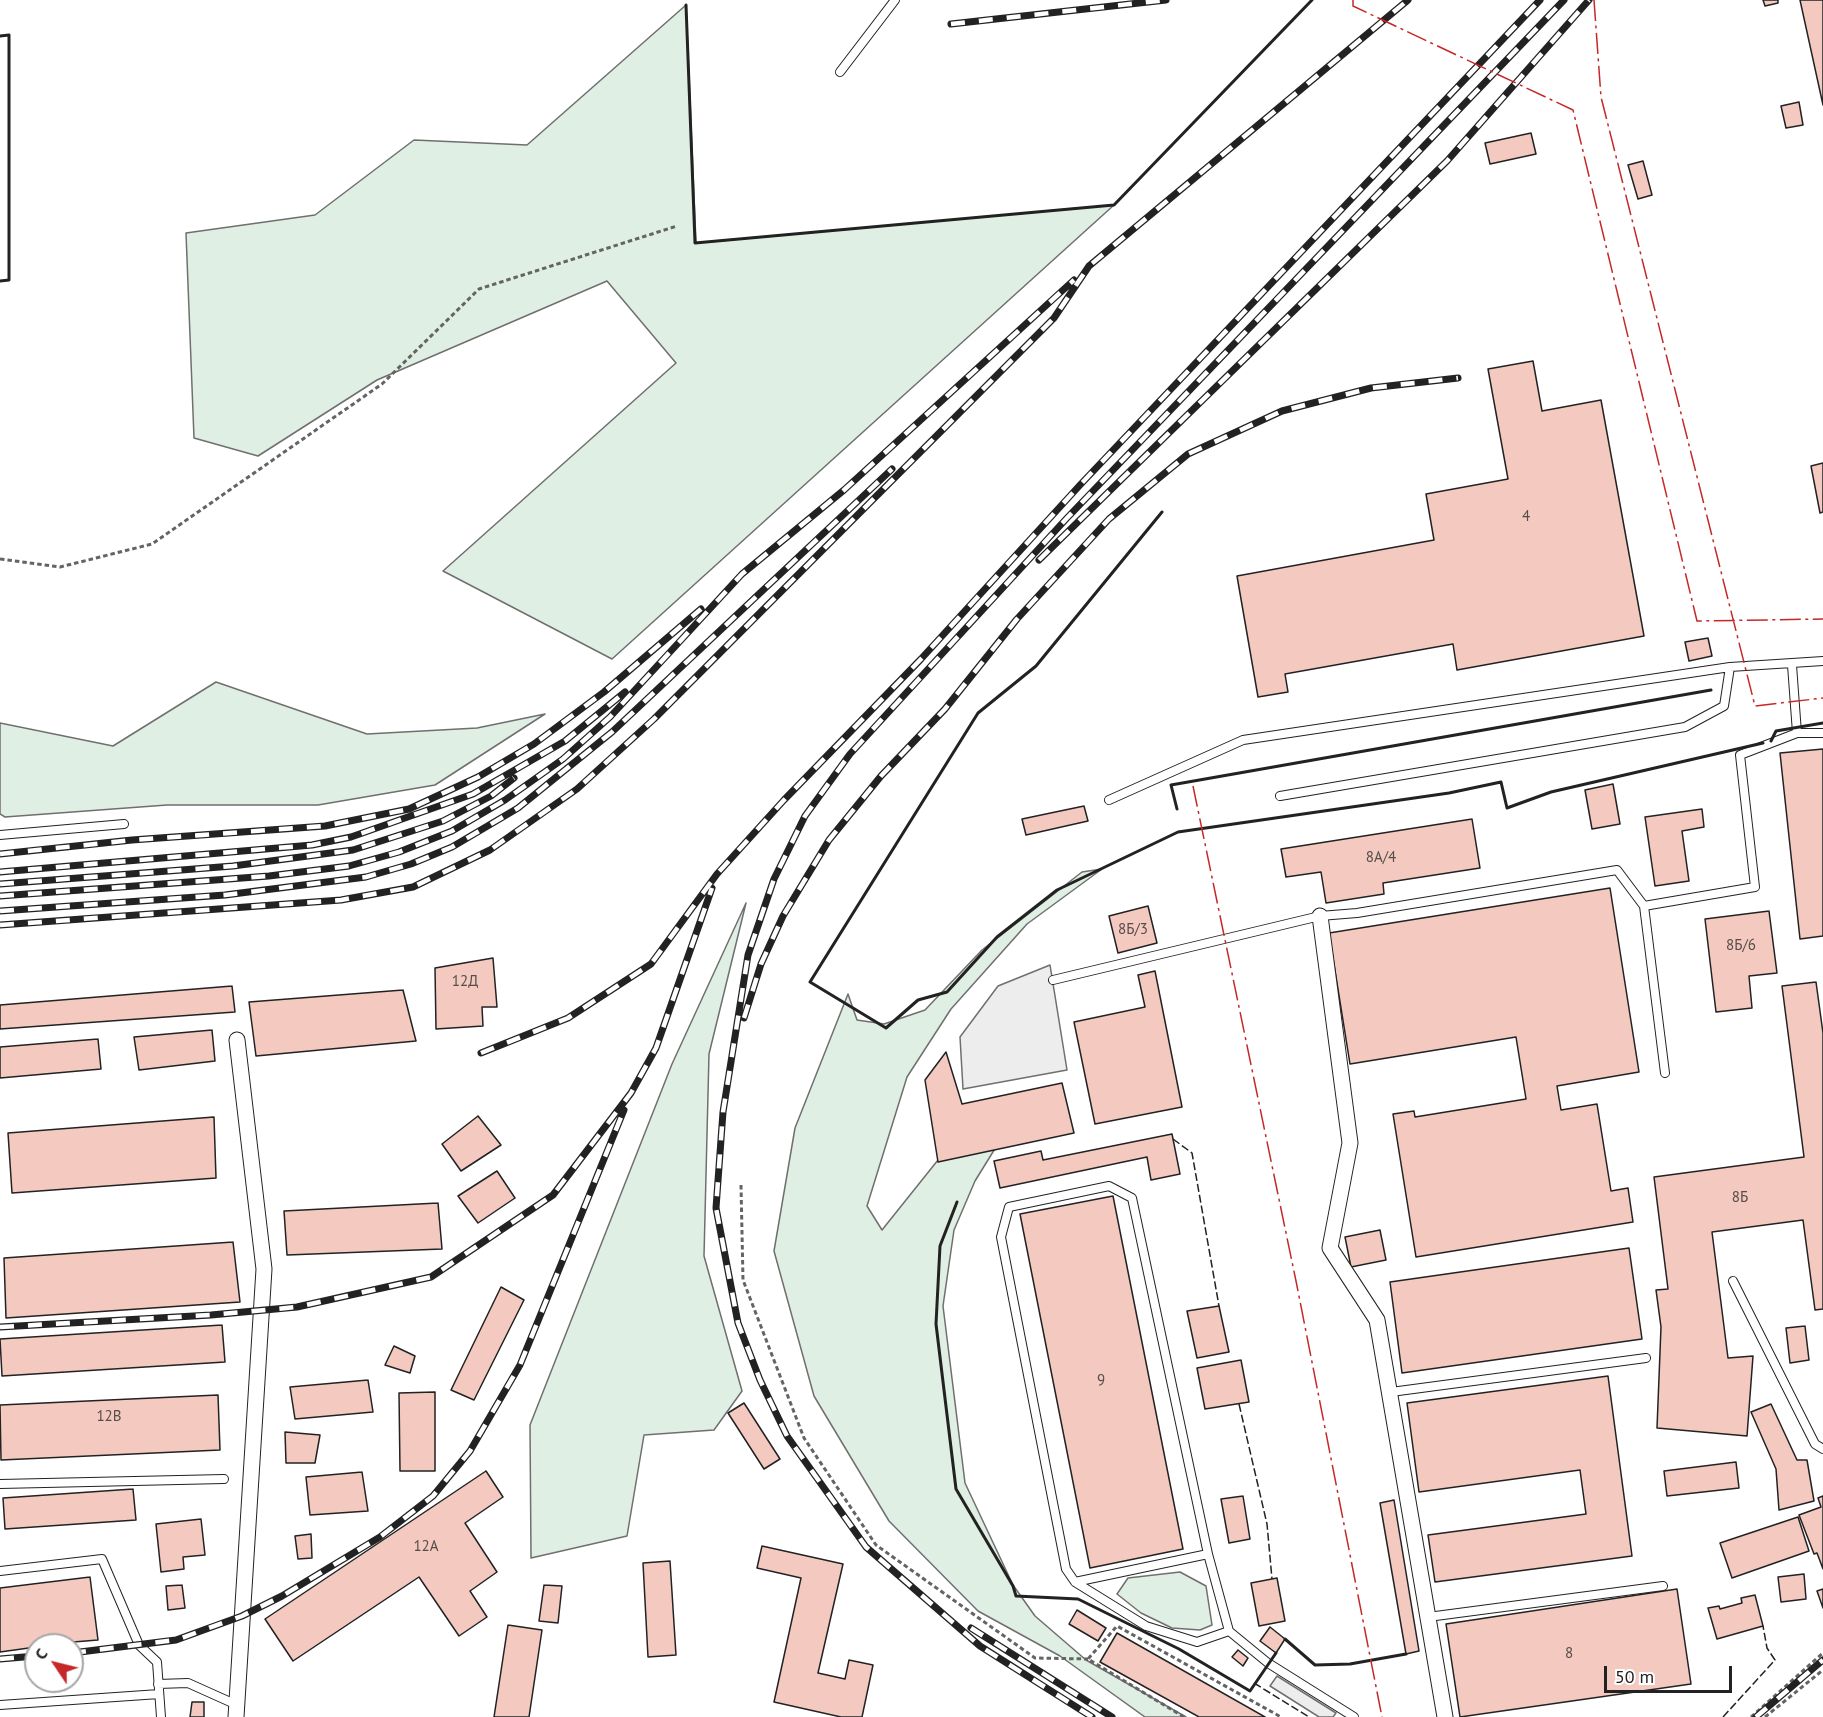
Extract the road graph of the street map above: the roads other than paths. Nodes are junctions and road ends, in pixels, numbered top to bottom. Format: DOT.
graph roads {
  1 [pos="895,0"];
  2 [pos="840,72"];
  3 [pos="1823,661"];
  4 [pos="1792,665"];
  5 [pos="1730,667"];
  6 [pos="1797,733"];
  7 [pos="1823,733"];
  8 [pos="1280,796"];
  9 [pos="1109,800"];
  10 [pos="124,824"];
  11 [pos="0,835"];
  12 [pos="1644,906"];
  13 [pos="1320,916"];
  14 [pos="1053,980"];
  15 [pos="237,1040"];
  16 [pos="1665,1073"];
  17 [pos="1733,1281"];
  18 [pos="1647,1358"];
  19 [pos="1391,1392"];
  20 [pos="1823,1449"];
  21 [pos="224,1479"];
  22 [pos="0,1484"];
  23 [pos="1208,1554"];
  24 [pos="0,1571"];
  25 [pos="1075,1582"];
  26 [pos="1664,1586"];
  27 [pos="1428,1617"];
  28 [pos="1230,1631"];
  29 [pos="158,1684"];
  30 [pos="159,1694"];
  31 [pos="0,1705"];
  32 [pos="236,1711"];
  33 [pos="161,1717"];
  34 [pos="1354,1717"];
  35 [pos="1445,1717"];
  1 -- 2 [label="lane"];
  3 -- 4 [label="lane"];
  4 -- 5 [label="lane"];
  4 -- 6 [label="lane"];
  5 -- 8 [label="lane"];
  5 -- 9 [label="lane"];
  6 -- 7 [label="lane"];
  6 -- 12 [label="lane"];
  10 -- 11 [label="lane"];
  12 -- 13 [label="lane"];
  12 -- 16 [label="lane"];
  13 -- 14 [label="lane"];
  13 -- 19 [label="street"];
  15 -- 32 [label="street"];
  17 -- 20 [label="lane"];
  18 -- 19 [label="lane"];
  19 -- 27 [label="street"];
  21 -- 22 [label="lane"];
  23 -- 25 [label="lane"];
  23 -- 25 [label="lane"];
  23 -- 28 [label="lane"];
  24 -- 29 [label="lane"];
  25 -- 28 [label="lane"];
  26 -- 27 [label="lane"];
  27 -- 35 [label="street"];
  28 -- 34 [label="lane"];
  29 -- 30 [label="lane"];
  29 -- 32 [label="lane"];
  30 -- 31 [label="lane"];
  30 -- 33 [label="lane"];
}
